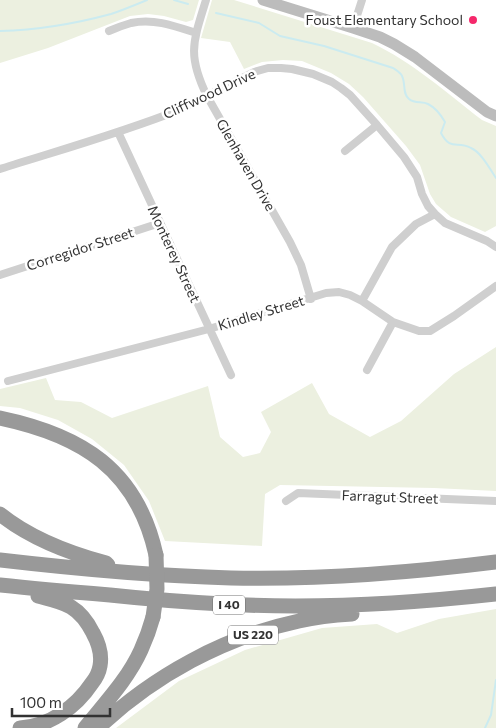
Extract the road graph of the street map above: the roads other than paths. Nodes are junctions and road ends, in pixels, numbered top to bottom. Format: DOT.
graph roads {
  1 [pos="206,0"];
  2 [pos="263,0"];
  3 [pos="362,0"];
  4 [pos="353,28"];
  5 [pos="109,31"];
  6 [pos="196,33"];
  7 [pos="207,96"];
  8 [pos="496,116"];
  9 [pos="377,125"];
  10 [pos="118,132"];
  11 [pos="345,151"];
  12 [pos="0,169"];
  13 [pos="435,214"];
  14 [pos="160,224"];
  15 [pos="496,247"];
  16 [pos="0,275"];
  17 [pos="496,286"];
  18 [pos="311,298"];
  19 [pos="362,300"];
  20 [pos="393,322"];
  21 [pos="209,329"];
  22 [pos="367,370"];
  23 [pos="231,375"];
  24 [pos="8,381"];
  25 [pos="0,418"];
  26 [pos="286,501"];
  27 [pos="496,501"];
  28 [pos="0,514"];
  29 [pos="0,560"];
  30 [pos="496,562"];
  31 [pos="114,572"];
  32 [pos="0,585"];
  33 [pos="27,588"];
  34 [pos="496,594"];
  35 [pos="432,600"];
  36 [pos="20,728"];
  37 [pos="85,728"];
  38 [pos="98,728"];
  1 -- 6 [label="street, Glenhaven Drive"];
  2 -- 4 [label="street"];
  3 -- 4 [label="street"];
  4 -- 8 [label="street"];
  5 -- 6 [label="street"];
  6 -- 7 [label="street, Glenhaven Drive"];
  7 -- 9 [label="street, Cliffwood Drive"];
  7 -- 10 [label="street, Cliffwood Drive"];
  7 -- 18 [label="street, Glenhaven Drive"];
  9 -- 11 [label="street"];
  9 -- 13 [label="street, Cliffwood Drive"];
  10 -- 12 [label="street, Cliffwood Drive"];
  10 -- 14 [label="street, Monterey Street"];
  13 -- 15 [label="street, Cliffwood Drive"];
  13 -- 19 [label="street"];
  14 -- 16 [label="street, Corregidor Street"];
  14 -- 21 [label="street, Monterey Street"];
  17 -- 20 [label="street, Kindley Street"];
  18 -- 19 [label="street, Kindley Street"];
  18 -- 21 [label="street, Kindley Street"];
  19 -- 20 [label="street, Kindley Street"];
  20 -- 22 [label="street"];
  21 -- 23 [label="street, Monterey Street"];
  21 -- 24 [label="street, Kindley Street"];
  25 -- 37 [label="highway, bridge"];
  26 -- 27 [label="street, Farragut Street"];
  28 -- 31 [label="highway"];
  29 -- 31 [label="highway, I 40"];
  30 -- 31 [label="highway, I 40"];
  32 -- 33 [label="highway, I 40"];
  33 -- 35 [label="highway, I 40"];
  33 -- 36 [label="highway"];
  34 -- 35 [label="highway, I 40"];
  35 -- 38 [label="highway, US 220"];
}
